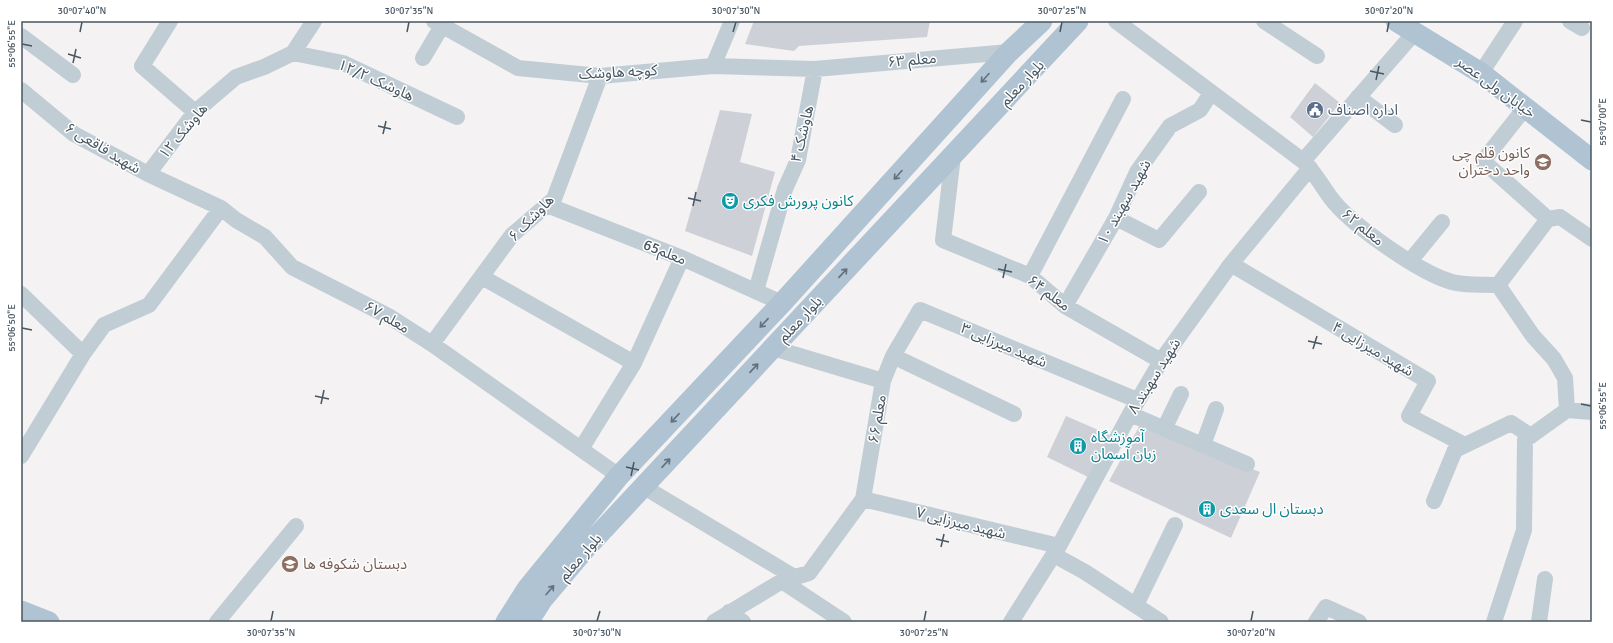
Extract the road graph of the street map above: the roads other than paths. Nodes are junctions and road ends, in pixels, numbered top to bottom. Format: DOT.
graph roads {
  1 [pos="170,21"];
  2 [pos="314,21"];
  3 [pos="732,21"];
  4 [pos="1042,21"];
  5 [pos="1078,21"];
  6 [pos="1116,21"];
  7 [pos="1264,21"];
  8 [pos="1396,21"];
  9 [pos="1515,21"];
  10 [pos="438,23"];
  11 [pos="1415,32"];
  12 [pos="21,36"];
  13 [pos="1009,52"];
  14 [pos="293,53"];
  15 [pos="1317,56"];
  16 [pos="423,58"];
  17 [pos="713,66"];
  18 [pos="815,69"];
  19 [pos="1481,73"];
  20 [pos="73,75"];
  21 [pos="600,76"];
  22 [pos="21,90"];
  23 [pos="1211,93"];
  24 [pos="1358,97"];
  25 [pos="1122,99"];
  26 [pos="1525,108"];
  27 [pos="195,112"];
  28 [pos="457,117"];
  29 [pos="1394,125"];
  30 [pos="953,156"];
  31 [pos="1591,157"];
  32 [pos="1307,164"];
  33 [pos="148,174"];
  34 [pos="1199,192"];
  35 [pos="547,205"];
  36 [pos="221,208"];
  37 [pos="1116,218"];
  38 [pos="1548,219"];
  39 [pos="1442,222"];
  40 [pos="1592,239"];
  41 [pos="682,258"];
  42 [pos="1410,261"];
  43 [pos="1231,264"];
  44 [pos="1030,276"];
  45 [pos="482,277"];
  46 [pos="1498,284"];
  47 [pos="756,291"];
  48 [pos="21,294"];
  49 [pos="782,303"];
  50 [pos="1065,306"];
  51 [pos="432,344"];
  52 [pos="773,348"];
  53 [pos="83,354"];
  54 [pos="893,356"];
  55 [pos="1161,361"];
  56 [pos="634,363"];
  57 [pos="883,381"];
  58 [pos="1181,394"];
  59 [pos="1138,400"];
  60 [pos="1216,409"];
  61 [pos="1567,410"];
  62 [pos="1592,412"];
  63 [pos="1014,414"];
  64 [pos="1130,414"];
  65 [pos="1164,429"];
  66 [pos="1531,436"];
  67 [pos="1203,445"];
  68 [pos="1465,445"];
  69 [pos="581,449"];
  70 [pos="22,452"];
  71 [pos="1247,464"];
  72 [pos="619,476"];
  73 [pos="644,487"];
  74 [pos="863,499"];
  75 [pos="1434,501"];
  76 [pos="1175,525"];
  77 [pos="296,526"];
  78 [pos="1056,551"];
  79 [pos="789,579"];
  80 [pos="1545,579"];
  81 [pos="1136,605"];
  82 [pos="21,612"];
  83 [pos="729,612"];
  84 [pos="49,622"];
  85 [pos="217,622"];
  86 [pos="506,622"];
  87 [pos="528,622"];
  88 [pos="714,622"];
  89 [pos="743,622"];
  90 [pos="844,622"];
  91 [pos="1011,622"];
  92 [pos="1161,622"];
  93 [pos="1316,622"];
  94 [pos="1359,622"];
  95 [pos="1494,622"];
  96 [pos="1539,622"];
  1 -- 27 [label="street"];
  2 -- 14 [label="street"];
  3 -- 17 [label="street"];
  4 -- 13 [label="main road, بلوار معلم"];
  5 -- 30 [label="main road, بلوار معلم"];
  6 -- 23 [label="street, معلم ۶۲"];
  7 -- 15 [label="street"];
  8 -- 11 [label="main road, خیابان ولی عصر"];
  9 -- 19 [label="street"];
  10 -- 16 [label="street"];
  10 -- 21 [label="street, کوچه هاوشک"];
  11 -- 19 [label="main road, خیابان ولی عصر"];
  11 -- 24 [label="street, شهید سهبند ۸"];
  12 -- 20 [label="street"];
  13 -- 18 [label="street, معلم ۶۳"];
  13 -- 49 [label="main road, بلوار معلم, one-way"];
  14 -- 27 [label="street, هاوشک ۱۲"];
  14 -- 28 [label="street, هاوشک ۱۲/۲"];
  17 -- 18 [label="street, کوچه هاوشک"];
  17 -- 21 [label="street, کوچه هاوشک"];
  18 -- 47 [label="street, هاوشک ۴"];
  19 -- 26 [label="main road, خیابان ولی عصر"];
  21 -- 35 [label="street, هاوشک ۶"];
  22 -- 33 [label="street, شهید فاقعی ۶"];
  23 -- 32 [label="street, معلم ۶۲"];
  23 -- 37 [label="street, شهید سهبند ۱۰"];
  24 -- 29 [label="street"];
  24 -- 32 [label="street, شهید سهبند ۸"];
  25 -- 44 [label="street"];
  26 -- 31 [label="main road, خیابان ولی عصر"];
  26 -- 38 [label="street"];
  27 -- 33 [label="street, هاوشک ۱۲"];
  30 -- 44 [label="street, معلم ۶۴"];
  52 -- 30 [label="main road, بلوار معلم, one-way"];
  32 -- 42 [label="street, معلم ۶۲"];
  32 -- 43 [label="street, شهید سهبند ۸"];
  33 -- 36 [label="street, معلم ۶۷"];
  34 -- 37 [label="street"];
  35 -- 41 [label="street, معلم65"];
  35 -- 45 [label="street, هاوشک ۶"];
  36 -- 51 [label="street, معلم ۶۷"];
  36 -- 53 [label="street"];
  37 -- 50 [label="street, شهید سهبند ۱۰"];
  38 -- 40 [label="street"];
  38 -- 46 [label="street"];
  39 -- 42 [label="street"];
  41 -- 47 [label="street, معلم65"];
  41 -- 56 [label="street"];
  42 -- 46 [label="street, معلم ۶۲"];
  43 -- 55 [label="street, شهید سهبند ۸"];
  43 -- 68 [label="street, شهید میرزایی ۴"];
  44 -- 50 [label="street, معلم ۶۴"];
  45 -- 51 [label="street, هاوشک ۶"];
  45 -- 56 [label="street"];
  46 -- 61 [label="street"];
  47 -- 49 [label="street, معلم65"];
  48 -- 53 [label="street"];
  49 -- 72 [label="main road, بلوار معلم, one-way"];
  50 -- 55 [label="street, معلم ۶۴"];
  51 -- 69 [label="street, معلم ۶۷"];
  52 -- 57 [label="street, معلم ۶۶"];
  73 -- 52 [label="main road, بلوار معلم, one-way"];
  53 -- 70 [label="street"];
  54 -- 57 [label="street"];
  54 -- 59 [label="street, شهید میرزایی ۳"];
  54 -- 63 [label="street"];
  55 -- 59 [label="street, شهید سهبند ۸"];
  56 -- 69 [label="street"];
  57 -- 74 [label="street, معلم ۶۶"];
  58 -- 65 [label="street"];
  59 -- 64 [label="street, شهید سهبند ۸"];
  60 -- 67 [label="street"];
  61 -- 62 [label="street"];
  61 -- 66 [label="street"];
  64 -- 65 [label="street"];
  64 -- 78 [label="street, شهید سهبند ۸"];
  65 -- 67 [label="street"];
  66 -- 68 [label="street"];
  66 -- 95 [label="street"];
  67 -- 71 [label="street"];
  68 -- 75 [label="street"];
  69 -- 72 [label="street, معلم ۶۷"];
  72 -- 86 [label="main road, بلوار معلم"];
  73 -- 79 [label="street"];
  87 -- 73 [label="main road, بلوار معلم, one-way"];
  74 -- 78 [label="street, شهید میرزایی ۷"];
  74 -- 79 [label="street"];
  76 -- 81 [label="street"];
  77 -- 85 [label="street"];
  78 -- 81 [label="street, شهید میرزایی ۷"];
  78 -- 91 [label="street, شهید سهبند ۸"];
  79 -- 83 [label="street"];
  79 -- 90 [label="street"];
  80 -- 96 [label="street"];
  81 -- 92 [label="street, شهید میرزایی ۷"];
  82 -- 84 [label="main road"];
  83 -- 88 [label="street"];
  83 -- 89 [label="street"];
  93 -- 94 [label="street"];
}
